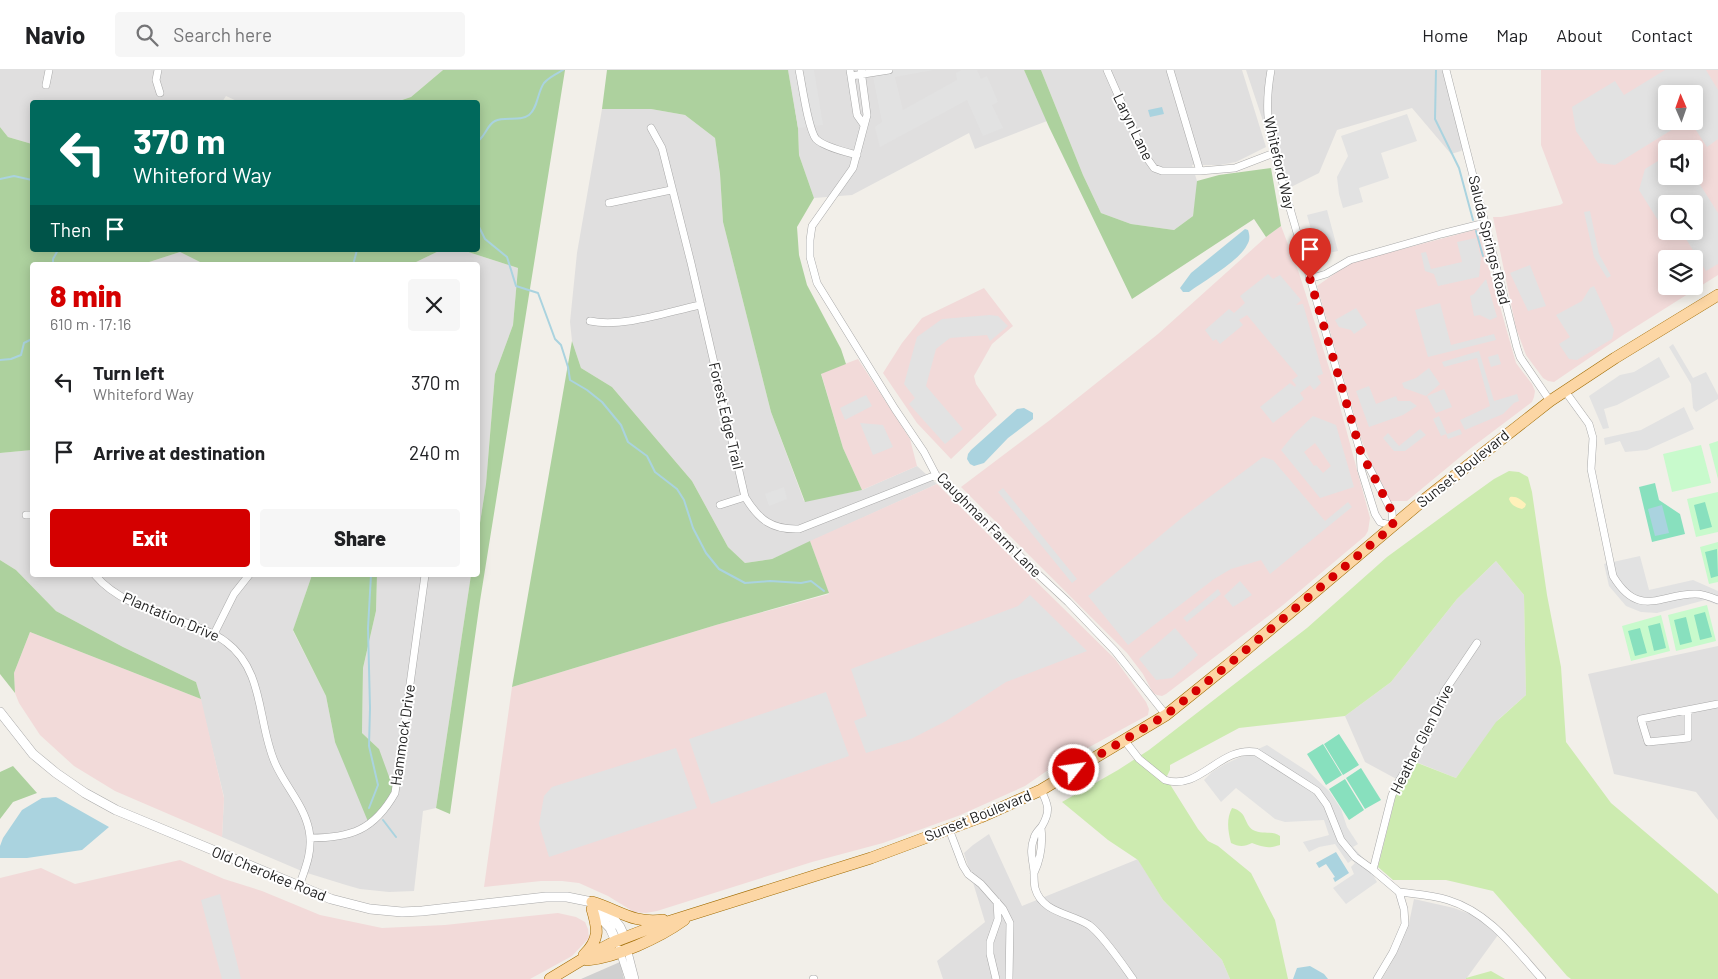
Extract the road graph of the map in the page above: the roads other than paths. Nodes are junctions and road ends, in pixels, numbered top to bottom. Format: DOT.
graph roads {
  1 [pos="50,70"];
  2 [pos="158,70"];
  3 [pos="799,70"];
  4 [pos="889,70"];
  5 [pos="1106,70"];
  6 [pos="1170,70"];
  7 [pos="1271,70"];
  8 [pos="1446,70"];
  9 [pos="861,72"];
  10 [pos="851,73"];
  11 [pos="46,84"];
  12 [pos="160,93"];
  13 [pos="864,125"];
  14 [pos="651,128"];
  15 [pos="1274,153"];
  16 [pos="857,155"];
  17 [pos="1200,171"];
  18 [pos="671,190"];
  19 [pos="609,203"];
  20 [pos="1485,223"];
  21 [pos="1310,279"];
  22 [pos="1718,295"];
  23 [pos="700,305"];
  24 [pos="590,321"];
  25 [pos="1564,391"];
  26 [pos="1550,401"];
  27 [pos="1362,456"];
  28 [pos="936,475"];
  29 [pos="745,498"];
  30 [pos="720,505"];
  31 [pos="1393,526"];
  32 [pos="97,577"];
  33 [pos="248,577"];
  34 [pos="425,577"];
  35 [pos="1718,600"];
  36 [pos="214,634"];
  37 [pos="1477,643"];
  38 [pos="1718,704"];
  39 [pos="1688,710"];
  40 [pos="0,712"];
  41 [pos="1166,715"];
  42 [pos="1125,741"];
  43 [pos="1041,790"];
  44 [pos="949,829"];
  45 [pos="310,838"];
  46 [pos="1373,870"];
  47 [pos="299,886"];
  48 [pos="1399,892"];
  49 [pos="997,902"];
  50 [pos="589,904"];
  51 [pos="686,916"];
  52 [pos="622,945"];
  53 [pos="579,962"];
  54 [pos="550,979"];
  55 [pos="629,979"];
  56 [pos="635,979"];
  57 [pos="996,979"];
  58 [pos="1010,979"];
  59 [pos="1133,979"];
  60 [pos="1377,979"];
  61 [pos="1542,979"];
  1 -- 11 [label="street"];
  2 -- 12 [label="street"];
  3 -- 16 [label="street"];
  4 -- 9 [label="street"];
  5 -- 17 [label="street, Laryn Lane"];
  6 -- 17 [label="street"];
  7 -- 15 [label="street, Whiteford Way"];
  8 -- 20 [label="street, Saluda Springs Road"];
  9 -- 10 [label="street"];
  9 -- 13 [label="street, Caughman Farm Lane"];
  10 -- 13 [label="street"];
  13 -- 16 [label="street, Caughman Farm Lane"];
  14 -- 18 [label="street, Forest Edge Trail"];
  15 -- 17 [label="street, Laryn Lane"];
  15 -- 21 [label="street, Whiteford Way"];
  16 -- 28 [label="street, Caughman Farm Lane"];
  18 -- 19 [label="street"];
  18 -- 23 [label="street, Forest Edge Trail"];
  20 -- 21 [label="street"];
  20 -- 26 [label="street, Saluda Springs Road"];
  21 -- 27 [label="street, Whiteford Way"];
  22 -- 25 [label="main road, Sunset Boulevard"];
  23 -- 24 [label="street"];
  23 -- 29 [label="street, Forest Edge Trail"];
  25 -- 26 [label="main road, Sunset Boulevard"];
  25 -- 35 [label="street"];
  26 -- 31 [label="main road, Sunset Boulevard"];
  27 -- 31 [label="street, Whiteford Way"];
  27 -- 31 [label="street, Whiteford Way"];
  28 -- 29 [label="street, Forest Edge Trail"];
  28 -- 41 [label="street, Caughman Farm Lane"];
  29 -- 30 [label="street"];
  31 -- 41 [label="main road, Sunset Boulevard"];
  32 -- 36 [label="street, Plantation Drive"];
  33 -- 36 [label="street"];
  34 -- 45 [label="street, Hammock Drive"];
  36 -- 45 [label="street, Plantation Drive"];
  37 -- 46 [label="street, Heather Glen Drive"];
  38 -- 39 [label="street"];
  39 -- 39 [label="street"];
  40 -- 47 [label="street, Old Cherokee Road"];
  41 -- 42 [label="main road, Sunset Boulevard"];
  42 -- 43 [label="main road, Sunset Boulevard"];
  42 -- 46 [label="street"];
  43 -- 44 [label="main road, Sunset Boulevard"];
  43 -- 59 [label="street"];
  44 -- 49 [label="street"];
  44 -- 51 [label="main road, Sunset Boulevard"];
  45 -- 47 [label="street, Plantation Drive"];
  46 -- 48 [label="street"];
  47 -- 50 [label="street, Old Cherokee Road"];
  48 -- 60 [label="street"];
  48 -- 61 [label="street"];
  49 -- 57 [label="street"];
  49 -- 58 [label="street"];
  50 -- 51 [label="main road"];
  50 -- 52 [label="street"];
  50 -- 53 [label="main road"];
  51 -- 52 [label="main road, Sunset Boulevard"];
  52 -- 53 [label="main road, Sunset Boulevard"];
  52 -- 55 [label="street"];
  52 -- 56 [label="street"];
  53 -- 54 [label="main road"];
}
